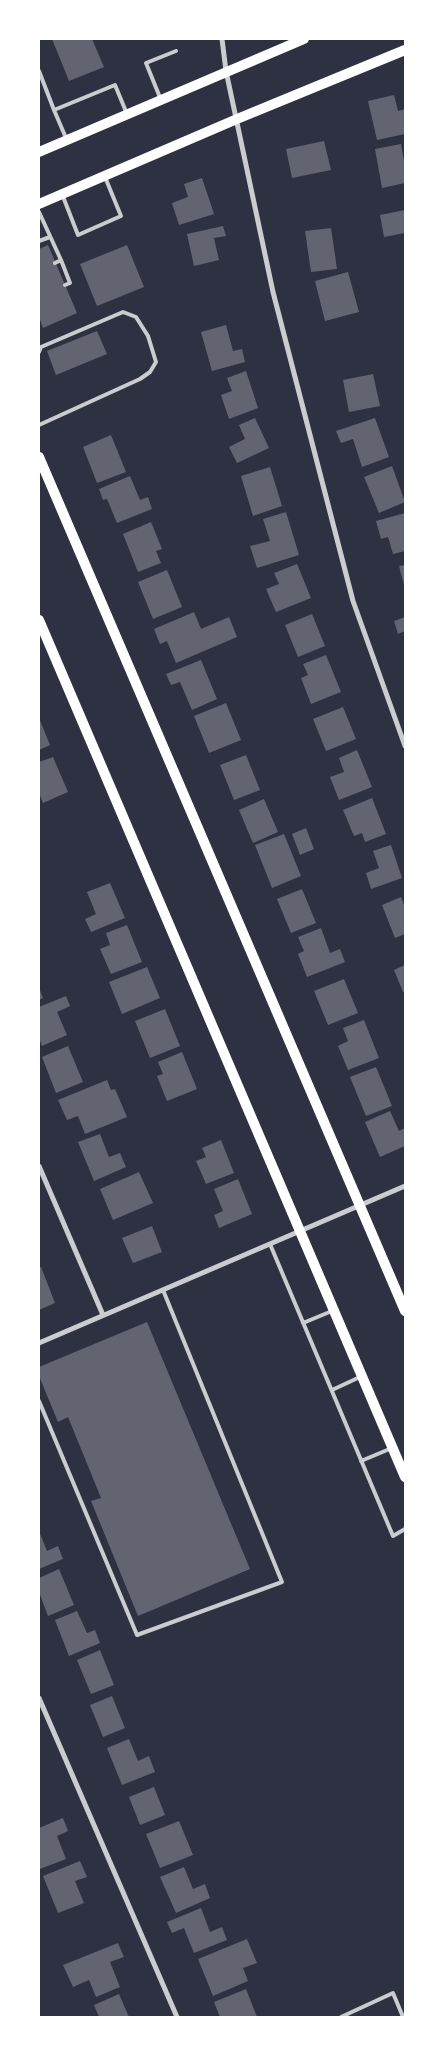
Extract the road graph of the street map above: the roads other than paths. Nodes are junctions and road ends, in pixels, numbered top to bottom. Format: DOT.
graph roads {
  1 [pos="222,39"];
  2 [pos="304,39"];
  3 [pos="405,50"];
  4 [pos="176,51"];
  5 [pos="39,71"];
  6 [pos="226,71"];
  7 [pos="161,100"];
  8 [pos="54,110"];
  9 [pos="127,114"];
  10 [pos="237,119"];
  11 [pos="67,140"];
  12 [pos="39,152"];
  13 [pos="105,176"];
  14 [pos="62,194"];
  15 [pos="39,204"];
  16 [pos="39,212"];
  17 [pos="50,237"];
  18 [pos="39,242"];
  19 [pos="61,260"];
  20 [pos="55,262"];
  21 [pos="65,285"];
  22 [pos="39,352"];
  23 [pos="39,425"];
  24 [pos="39,458"];
  25 [pos="39,620"];
  26 [pos="405,746"];
  27 [pos="39,1166"];
  28 [pos="405,1186"];
  29 [pos="361,1205"];
  30 [pos="300,1231"];
  31 [pos="270,1244"];
  32 [pos="163,1290"];
  33 [pos="334,1310"];
  34 [pos="405,1311"];
  35 [pos="103,1315"];
  36 [pos="303,1323"];
  37 [pos="39,1343"];
  38 [pos="362,1376"];
  39 [pos="332,1390"];
  40 [pos="39,1402"];
  41 [pos="392,1448"];
  42 [pos="361,1461"];
  43 [pos="405,1477"];
  44 [pos="405,1529"];
  45 [pos="39,1698"];
  46 [pos="177,2017"];
  47 [pos="341,2017"];
  48 [pos="403,2017"];
  1 -- 6 [label="street"];
  2 -- 6 [label="main road"];
  3 -- 10 [label="main road"];
  4 -- 7 [label="lane"];
  5 -- 8 [label="lane"];
  6 -- 7 [label="main road"];
  6 -- 10 [label="street"];
  7 -- 9 [label="main road"];
  8 -- 9 [label="lane"];
  8 -- 11 [label="lane"];
  9 -- 11 [label="main road"];
  10 -- 13 [label="main road"];
  10 -- 26 [label="street"];
  11 -- 12 [label="main road"];
  13 -- 14 [label="main road"];
  13 -- 14 [label="lane"];
  14 -- 15 [label="main road"];
  16 -- 17 [label="lane"];
  17 -- 18 [label="lane"];
  17 -- 19 [label="lane"];
  19 -- 20 [label="lane"];
  19 -- 21 [label="lane"];
  22 -- 23 [label="lane"];
  24 -- 29 [label="main road"];
  25 -- 30 [label="main road"];
  27 -- 35 [label="street"];
  28 -- 29 [label="street"];
  29 -- 30 [label="street"];
  29 -- 34 [label="main road"];
  30 -- 31 [label="street"];
  30 -- 33 [label="main road"];
  31 -- 32 [label="street"];
  31 -- 36 [label="lane"];
  32 -- 35 [label="street"];
  32 -- 40 [label="lane"];
  33 -- 36 [label="lane"];
  33 -- 38 [label="main road"];
  35 -- 37 [label="street"];
  36 -- 39 [label="lane"];
  38 -- 39 [label="lane"];
  38 -- 41 [label="main road"];
  39 -- 42 [label="lane"];
  41 -- 42 [label="lane"];
  41 -- 43 [label="main road"];
  42 -- 44 [label="lane"];
  45 -- 46 [label="street"];
  47 -- 48 [label="lane"];
}
